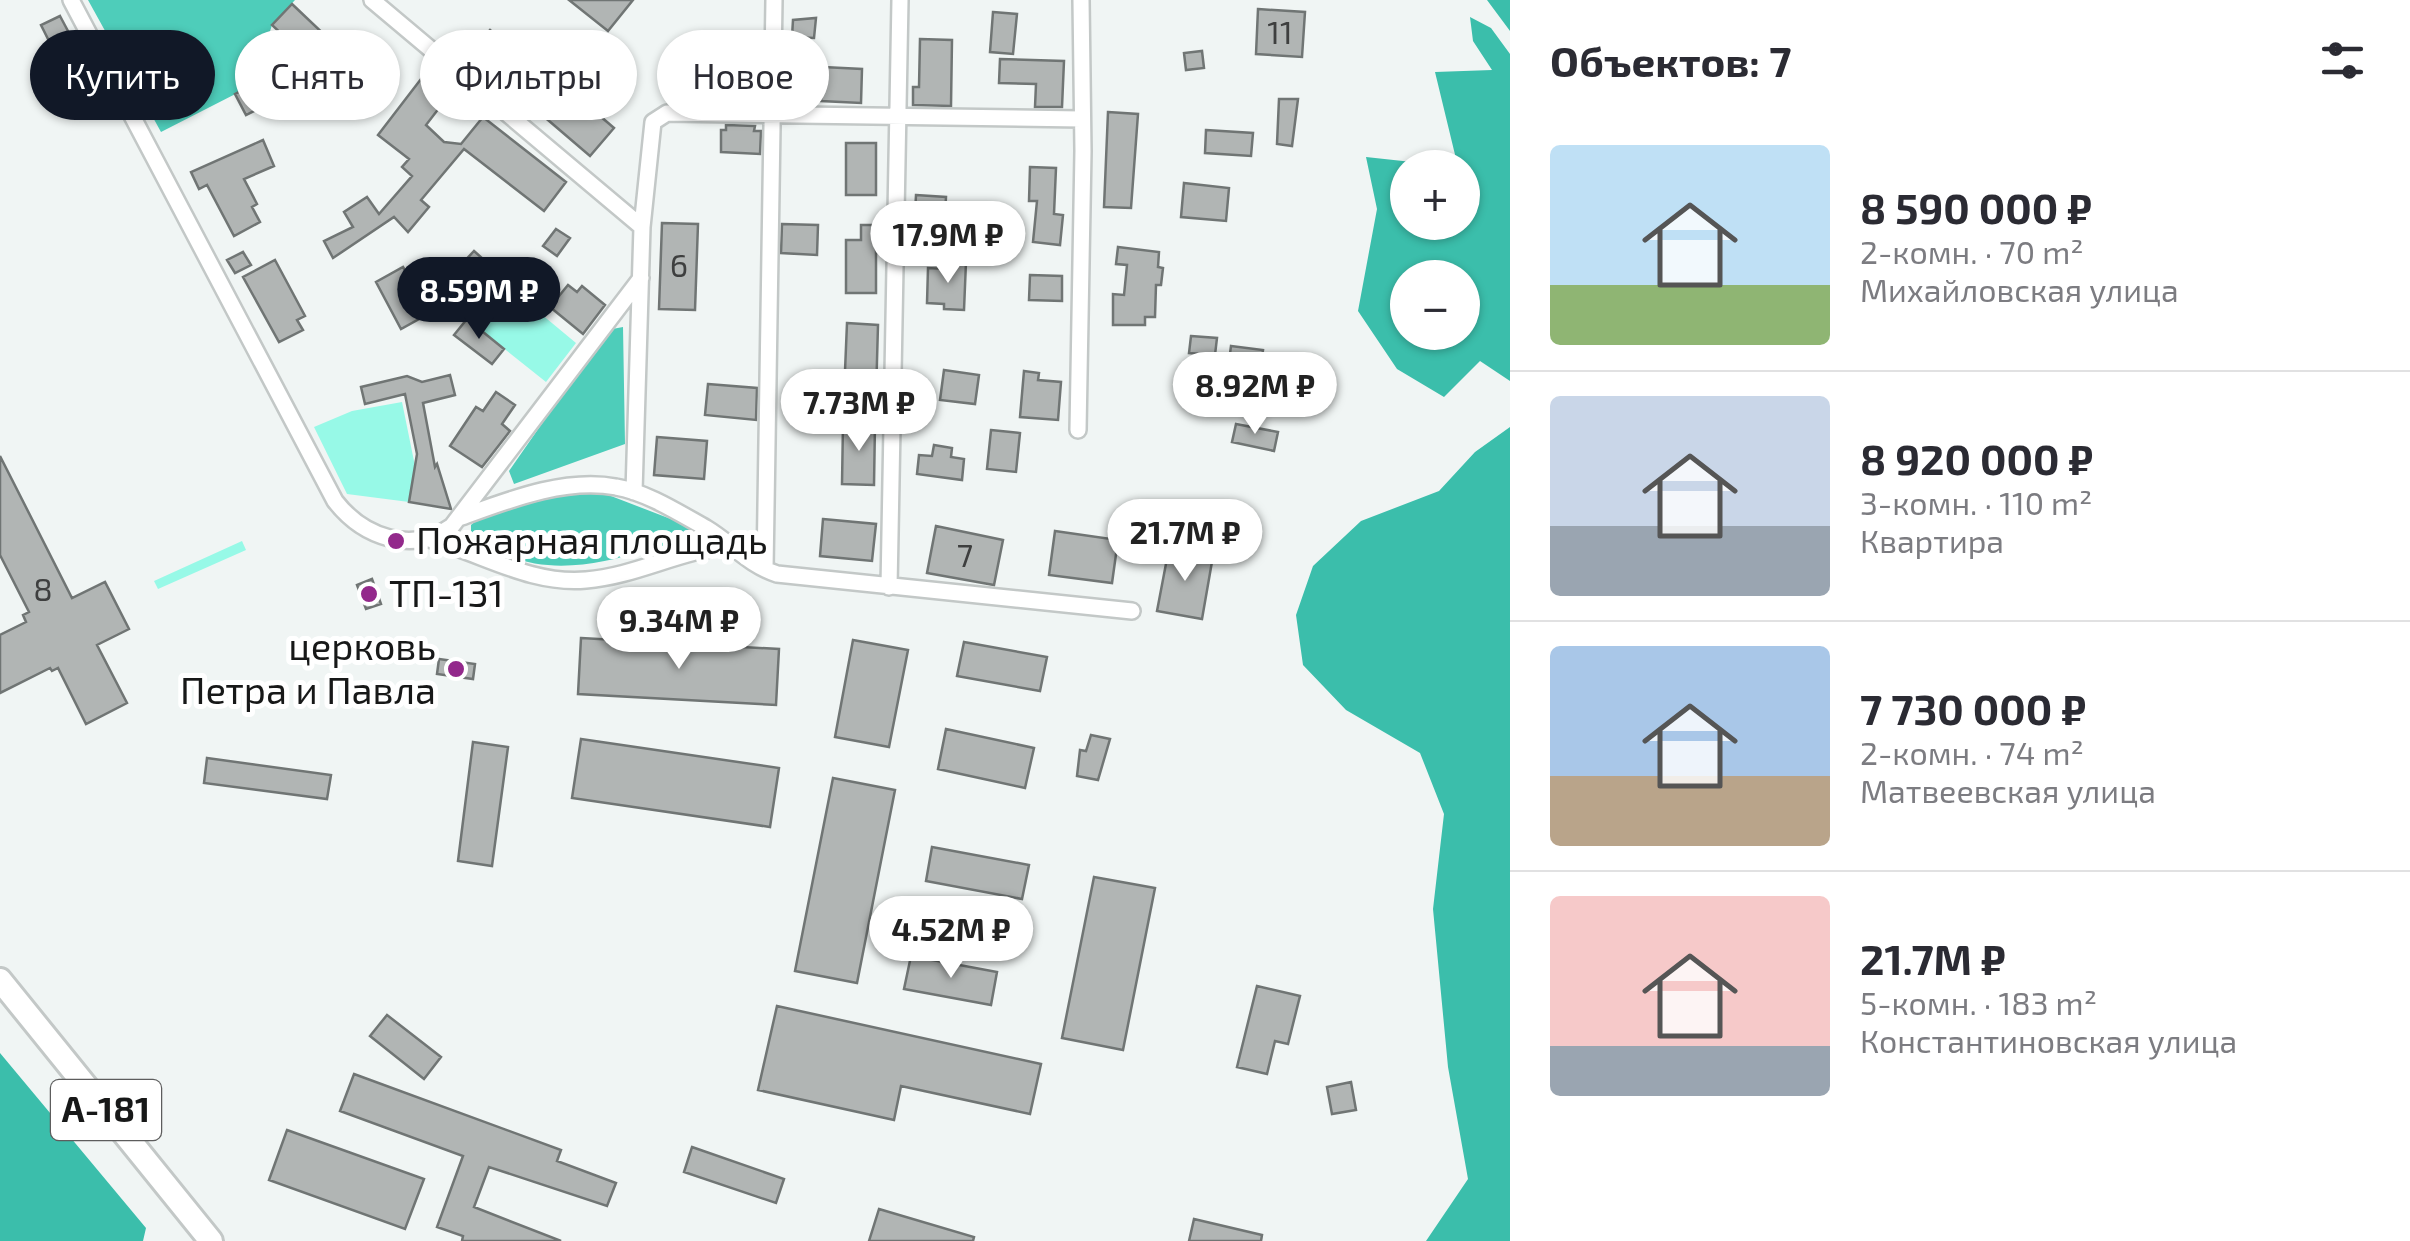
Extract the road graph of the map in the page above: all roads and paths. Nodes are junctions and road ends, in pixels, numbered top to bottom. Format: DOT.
graph roads {
  1 [pos="71,0"];
  2 [pos="372,0"];
  3 [pos="774,0"];
  4 [pos="900,0"];
  5 [pos="1081,0"];
  6 [pos="774,30"];
  7 [pos="829,115"];
  8 [pos="900,116"];
  9 [pos="657,119"];
  10 [pos="1081,119"];
  11 [pos="774,120"];
  12 [pos="642,227"];
  13 [pos="641,278"];
  14 [pos="1078,430"];
  15 [pos="634,492"];
  16 [pos="459,518"];
  17 [pos="430,538"];
  18 [pos="730,546"];
  19 [pos="765,570"];
  20 [pos="889,587"];
  21 [pos="1132,611"];
  22 [pos="0,980"];
  23 [pos="211,1241"];
  1 -- 17 [label="street"];
  2 -- 12 [label="street"];
  3 -- 6 [label="street"];
  4 -- 8 [label="street"];
  5 -- 10 [label="street"];
  7 -- 8 [label="street"];
  8 -- 10 [label="street"];
  8 -- 20 [label="street"];
  9 -- 12 [label="street"];
  10 -- 14 [label="street"];
  11 -- 19 [label="street"];
  12 -- 13 [label="street"];
  13 -- 15 [label="street"];
  13 -- 16 [label="street"];
  15 -- 16 [label="street"];
  15 -- 18 [label="street"];
  16 -- 17 [label="street"];
  17 -- 18 [label="street"];
  18 -- 19 [label="street"];
  19 -- 20 [label="street"];
  20 -- 21 [label="street"];
  22 -- 23 [label="main road, А-181"];
}
